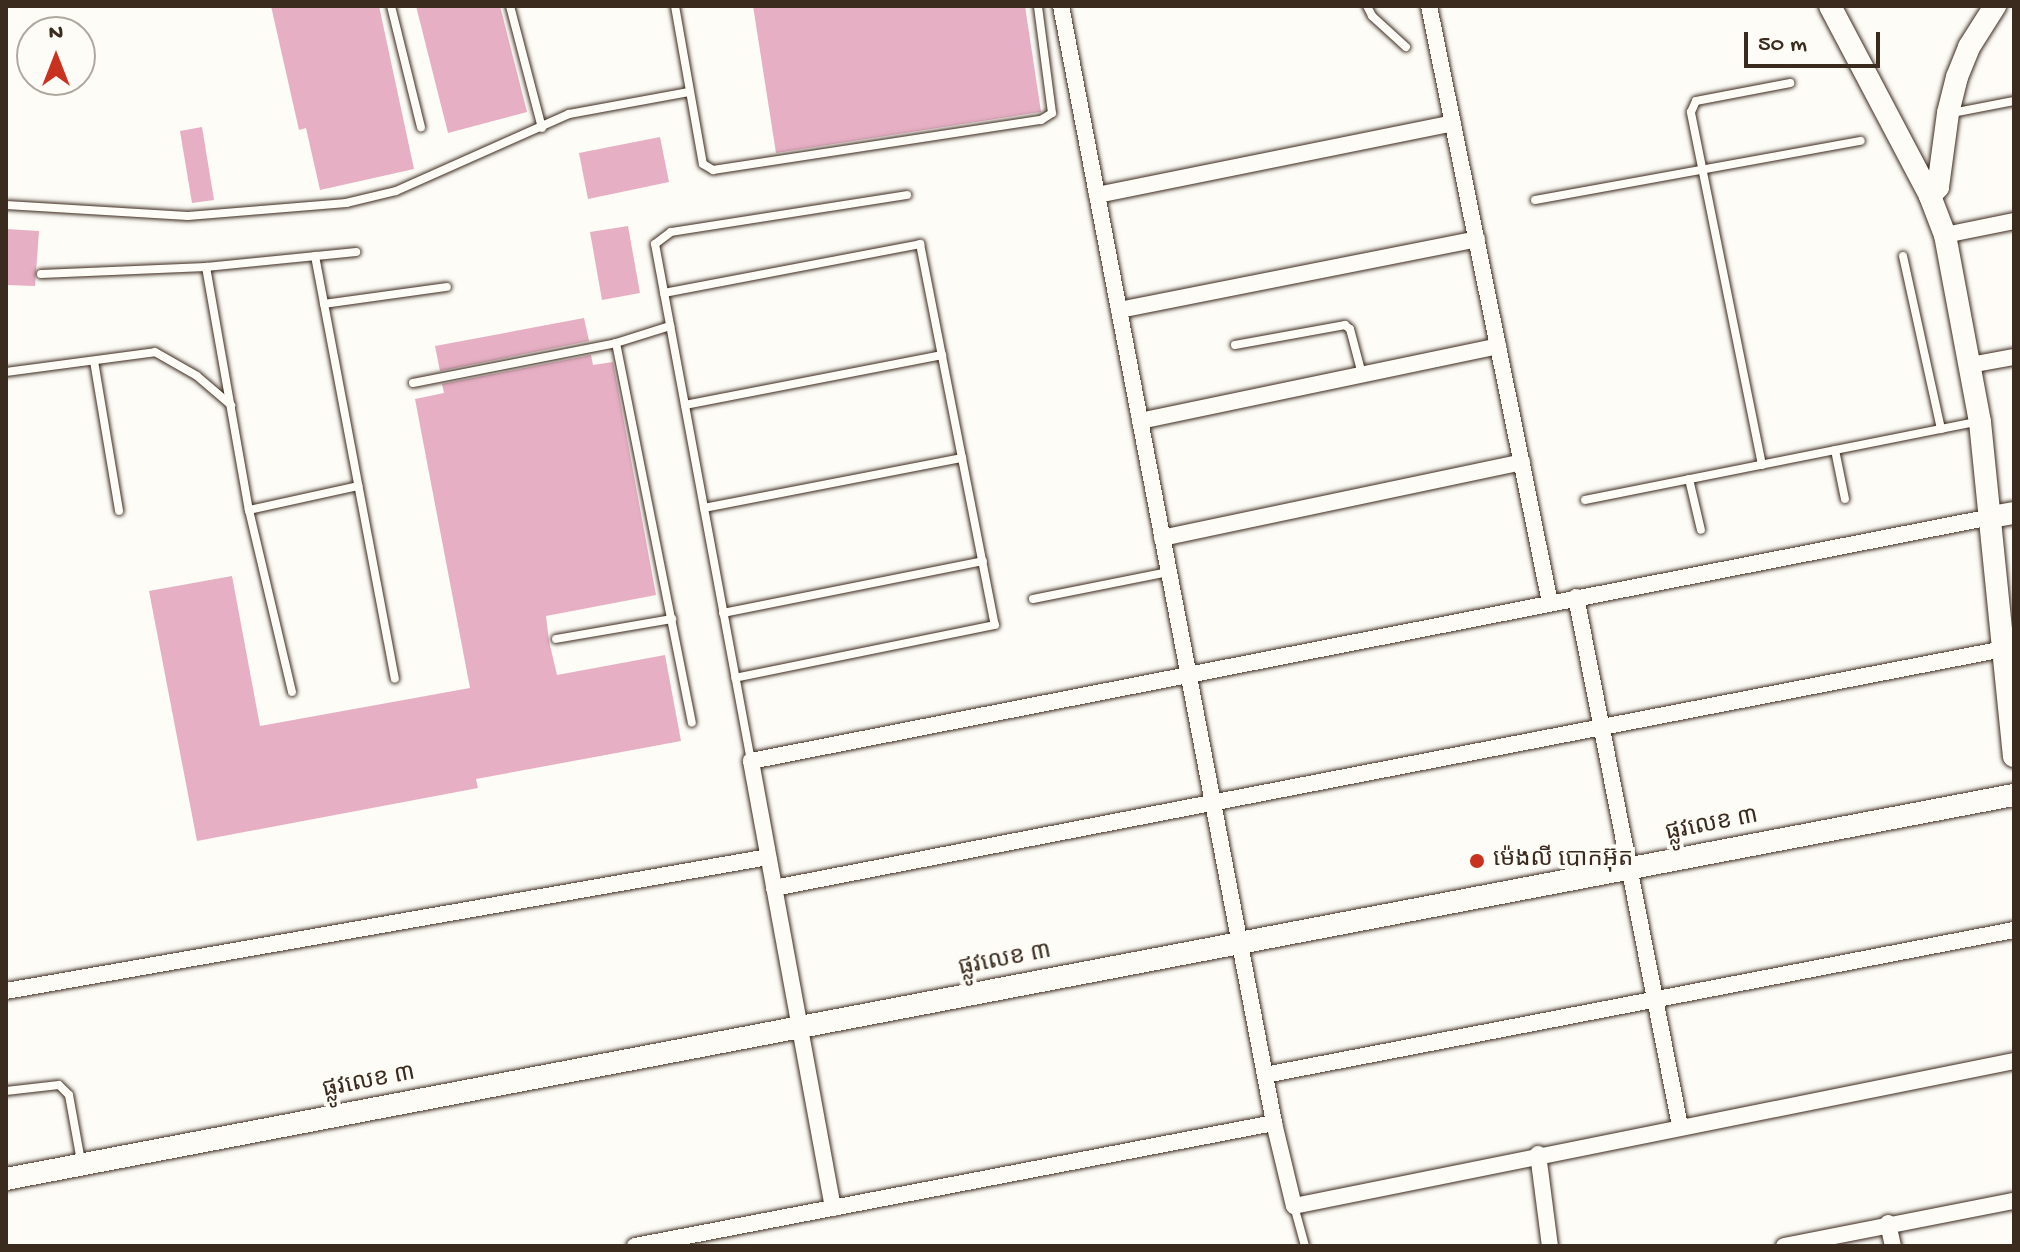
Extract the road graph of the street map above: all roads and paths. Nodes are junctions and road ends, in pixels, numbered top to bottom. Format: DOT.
graph roads {
  1 [pos="391,6"];
  2 [pos="510,6"];
  3 [pos="675,6"];
  4 [pos="1038,6"];
  5 [pos="1061,6"];
  6 [pos="1367,6"];
  7 [pos="1429,6"];
  8 [pos="1830,6"];
  9 [pos="1995,6"];
  10 [pos="1406,47"];
  11 [pos="1790,83"];
  12 [pos="689,92"];
  13 [pos="2014,101"];
  14 [pos="1948,113"];
  15 [pos="1453,123"];
  16 [pos="421,127"];
  17 [pos="542,128"];
  18 [pos="1861,141"];
  19 [pos="1702,170"];
  20 [pos="907,195"];
  21 [pos="1097,195"];
  22 [pos="1930,196"];
  23 [pos="1535,200"];
  24 [pos="6,205"];
  25 [pos="2014,221"];
  26 [pos="1945,235"];
  27 [pos="1477,239"];
  28 [pos="356,252"];
  29 [pos="315,256"];
  30 [pos="1903,256"];
  31 [pos="206,267"];
  32 [pos="41,274"];
  33 [pos="447,287"];
  34 [pos="664,293"];
  35 [pos="324,304"];
  36 [pos="1119,310"];
  37 [pos="670,326"];
  38 [pos="616,343"];
  39 [pos="1235,345"];
  40 [pos="1498,346"];
  41 [pos="942,355"];
  42 [pos="2014,357"];
  43 [pos="94,361"];
  44 [pos="1970,365"];
  45 [pos="6,372"];
  46 [pos="1362,374"];
  47 [pos="413,383"];
  48 [pos="231,405"];
  49 [pos="685,405"];
  50 [pos="1140,421"];
  51 [pos="1980,422"];
  52 [pos="1941,429"];
  53 [pos="1835,450"];
  54 [pos="962,458"];
  55 [pos="1522,462"];
  56 [pos="1762,465"];
  57 [pos="1689,479"];
  58 [pos="358,486"];
  59 [pos="1845,499"];
  60 [pos="1585,500"];
  61 [pos="704,508"];
  62 [pos="249,510"];
  63 [pos="119,511"];
  64 [pos="2014,513"];
  65 [pos="1991,517"];
  66 [pos="1701,530"];
  67 [pos="1162,538"];
  68 [pos="983,561"];
  69 [pos="1169,571"];
  70 [pos="1576,597"];
  71 [pos="1033,599"];
  72 [pos="1550,603"];
  73 [pos="723,613"];
  74 [pos="672,619"];
  75 [pos="556,639"];
  76 [pos="2008,648"];
  77 [pos="1188,673"];
  78 [pos="735,678"];
  79 [pos="395,679"];
  80 [pos="292,692"];
  81 [pos="692,722"];
  82 [pos="1601,727"];
  83 [pos="2014,756"];
  84 [pos="751,761"];
  85 [pos="2014,795"];
  86 [pos="1213,802"];
  87 [pos="768,857"];
  88 [pos="1630,868"];
  89 [pos="774,888"];
  90 [pos="2014,930"];
  91 [pos="1240,943"];
  92 [pos="6,991"];
  93 [pos="1655,999"];
  94 [pos="800,1027"];
  95 [pos="2014,1061"];
  96 [pos="1265,1075"];
  97 [pos="6,1091"];
  98 [pos="1274,1123"];
  99 [pos="1680,1126"];
  100 [pos="1538,1154"];
  101 [pos="82,1165"];
  102 [pos="6,1179"];
  103 [pos="2014,1201"];
  104 [pos="1294,1206"];
  105 [pos="833,1208"];
  106 [pos="1888,1223"];
  107 [pos="635,1246"];
  108 [pos="1305,1246"];
  109 [pos="1550,1246"];
  110 [pos="1784,1246"];
  111 [pos="1893,1246"];
  1 -- 16 [label="lane"];
  2 -- 17 [label="lane"];
  3 -- 12 [label="lane"];
  4 -- 12 [label="lane"];
  5 -- 21 [label="street"];
  6 -- 10 [label="lane"];
  7 -- 15 [label="street"];
  8 -- 22 [label="street"];
  9 -- 14 [label="street"];
  11 -- 19 [label="lane"];
  12 -- 17 [label="lane"];
  13 -- 14 [label="lane"];
  14 -- 22 [label="street"];
  15 -- 21 [label="street"];
  15 -- 27 [label="street"];
  17 -- 24 [label="lane"];
  18 -- 19 [label="lane"];
  19 -- 23 [label="lane"];
  19 -- 56 [label="lane"];
  20 -- 34 [label="lane"];
  21 -- 36 [label="street"];
  22 -- 26 [label="street"];
  25 -- 26 [label="street"];
  26 -- 44 [label="street"];
  27 -- 36 [label="street"];
  27 -- 40 [label="street"];
  28 -- 29 [label="lane"];
  29 -- 31 [label="lane"];
  29 -- 35 [label="lane"];
  30 -- 52 [label="lane"];
  31 -- 32 [label="lane"];
  31 -- 48 [label="lane"];
  33 -- 35 [label="lane"];
  34 -- 37 [label="lane"];
  34 -- 41 [label="lane"];
  35 -- 58 [label="lane"];
  36 -- 50 [label="street"];
  37 -- 38 [label="lane"];
  37 -- 49 [label="lane"];
  38 -- 47 [label="lane"];
  38 -- 74 [label="lane"];
  39 -- 46 [label="lane"];
  40 -- 46 [label="street"];
  40 -- 55 [label="street"];
  41 -- 49 [label="lane"];
  41 -- 54 [label="lane"];
  42 -- 44 [label="street"];
  43 -- 45 [label="lane"];
  43 -- 48 [label="lane"];
  43 -- 63 [label="lane"];
  44 -- 51 [label="street"];
  46 -- 50 [label="street"];
  48 -- 62 [label="lane"];
  49 -- 61 [label="lane"];
  50 -- 67 [label="street"];
  51 -- 52 [label="lane"];
  51 -- 65 [label="street"];
  52 -- 53 [label="lane"];
  53 -- 56 [label="lane"];
  53 -- 59 [label="lane"];
  54 -- 61 [label="lane"];
  54 -- 68 [label="lane"];
  55 -- 67 [label="street"];
  55 -- 72 [label="street"];
  56 -- 57 [label="lane"];
  57 -- 60 [label="lane"];
  57 -- 66 [label="lane"];
  58 -- 62 [label="lane"];
  58 -- 79 [label="lane"];
  61 -- 73 [label="lane"];
  62 -- 80 [label="lane"];
  64 -- 65 [label="street"];
  65 -- 70 [label="street"];
  65 -- 76 [label="street"];
  67 -- 69 [label="street"];
  68 -- 73 [label="lane"];
  68 -- 78 [label="lane"];
  69 -- 71 [label="lane"];
  69 -- 77 [label="street"];
  70 -- 72 [label="street"];
  70 -- 82 [label="street"];
  72 -- 77 [label="street"];
  73 -- 78 [label="lane"];
  74 -- 75 [label="lane"];
  74 -- 81 [label="lane"];
  76 -- 82 [label="street"];
  76 -- 83 [label="street"];
  77 -- 84 [label="street"];
  77 -- 86 [label="street"];
  78 -- 84 [label="lane"];
  82 -- 86 [label="street"];
  82 -- 88 [label="street"];
  84 -- 87 [label="street"];
  85 -- 88 [label="street, ផ្លូវលេខ ៣"];
  86 -- 89 [label="street"];
  86 -- 91 [label="street"];
  87 -- 89 [label="street"];
  87 -- 92 [label="street"];
  88 -- 91 [label="street, ផ្លូវលេខ ៣"];
  88 -- 93 [label="street"];
  89 -- 94 [label="street"];
  90 -- 93 [label="street"];
  91 -- 94 [label="street, ផ្លូវលេខ ៣"];
  91 -- 96 [label="street"];
  93 -- 96 [label="street"];
  93 -- 99 [label="street"];
  94 -- 101 [label="street, ផ្លូវលេខ ៣"];
  94 -- 105 [label="street"];
  95 -- 99 [label="street"];
  96 -- 98 [label="street"];
  97 -- 101 [label="lane"];
  98 -- 104 [label="street"];
  98 -- 105 [label="street"];
  99 -- 100 [label="street"];
  100 -- 104 [label="street"];
  100 -- 109 [label="street"];
  101 -- 102 [label="street, ផ្លូវលេខ ៣"];
  103 -- 106 [label="street"];
  104 -- 108 [label="lane"];
  105 -- 107 [label="street"];
  106 -- 110 [label="street"];
  106 -- 111 [label="street"];
}
